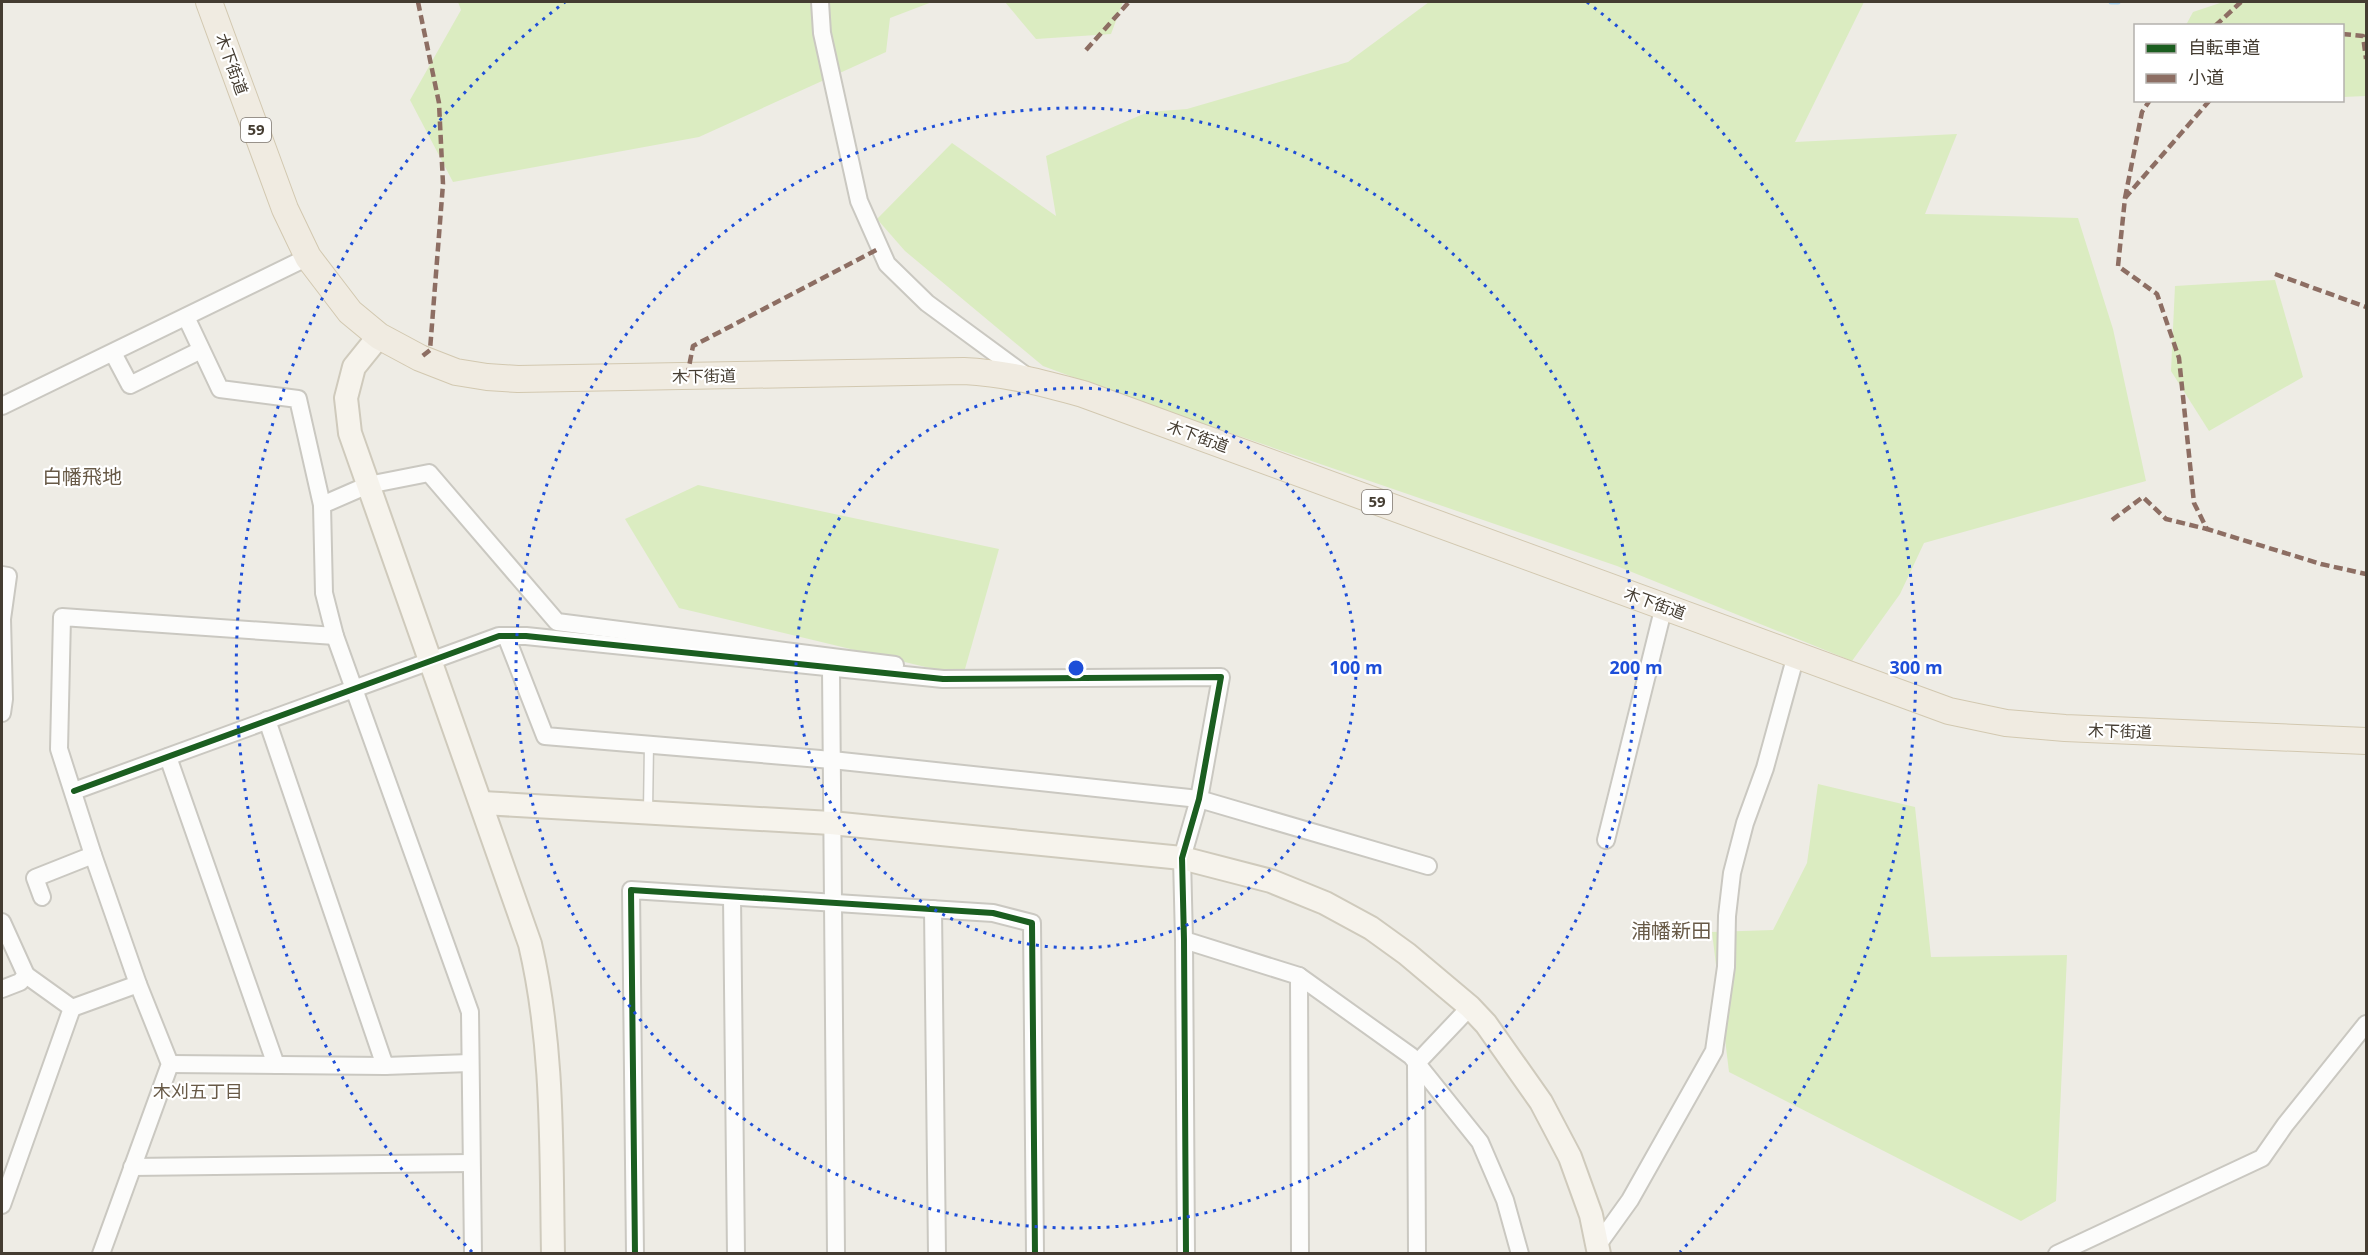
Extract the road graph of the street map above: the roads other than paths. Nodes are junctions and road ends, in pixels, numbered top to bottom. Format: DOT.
graph roads {
  1 [pos="210,2"];
  2 [pos="820,2"];
  3 [pos="308,257"];
  4 [pos="186,317"];
  5 [pos="380,336"];
  6 [pos="201,350"];
  7 [pos="112,353"];
  8 [pos="1031,379"];
  9 [pos="2,406"];
  10 [pos="368,485"];
  11 [pos="322,505"];
  12 [pos="2,575"];
  13 [pos="1664,606"];
  14 [pos="335,636"];
  15 [pos="507,636"];
  16 [pos="1796,655"];
  17 [pos="430,660"];
  18 [pos="831,669"];
  19 [pos="921,677"];
  20 [pos="354,688"];
  21 [pos="2,713"];
  22 [pos="267,720"];
  23 [pos="2367,741"];
  24 [pos="649,744"];
  25 [pos="168,757"];
  26 [pos="832,759"];
  27 [pos="74,791"];
  28 [pos="1198,799"];
  29 [pos="482,803"];
  30 [pos="648,811"];
  31 [pos="831,823"];
  32 [pos="1606,840"];
  33 [pos="93,855"];
  34 [pos="1182,858"];
  35 [pos="1428,866"];
  36 [pos="42,897"];
  37 [pos="732,897"];
  38 [pos="832,903"];
  39 [pos="933,909"];
  40 [pos="2,922"];
  41 [pos="1184,940"];
  42 [pos="26,975"];
  43 [pos="1299,976"];
  44 [pos="138,984"];
  45 [pos="2,988"];
  46 [pos="1470,1007"];
  47 [pos="72,1008"];
  48 [pos="2367,1024"];
  49 [pos="470,1063"];
  50 [pos="170,1064"];
  51 [pos="1416,1064"];
  52 [pos="276,1065"];
  53 [pos="385,1066"];
  54 [pos="471,1163"];
  55 [pos="132,1167"];
  56 [pos="2,1206"];
  57 [pos="1598,1250"];
  58 [pos="100,1254"];
  59 [pos="473,1254"];
  60 [pos="553,1254"];
  61 [pos="635,1254"];
  62 [pos="736,1254"];
  63 [pos="836,1254"];
  64 [pos="937,1254"];
  65 [pos="1035,1254"];
  66 [pos="1186,1254"];
  67 [pos="1300,1254"];
  68 [pos="1417,1254"];
  69 [pos="1521,1254"];
  70 [pos="2057,1254"];
  1 -- 3 [label="main road, 木下街道 / 59"];
  2 -- 8 [label="street"];
  3 -- 4 [label="street"];
  3 -- 5 [label="main road, 木下街道 / 59"];
  4 -- 6 [label="street"];
  4 -- 7 [label="street"];
  5 -- 8 [label="main road, 木下街道 / 59"];
  5 -- 10 [label="street"];
  6 -- 7 [label="street"];
  6 -- 11 [label="street"];
  7 -- 9 [label="street"];
  8 -- 13 [label="main road, 木下街道 / 59"];
  10 -- 11 [label="street"];
  10 -- 17 [label="street"];
  10 -- 19 [label="street"];
  11 -- 14 [label="street"];
  12 -- 21 [label="street"];
  13 -- 16 [label="main road, 木下街道 / 59"];
  13 -- 32 [label="street"];
  14 -- 20 [label="street"];
  14 -- 27 [label="street"];
  15 -- 17 [label="street"];
  15 -- 18 [label="street"];
  15 -- 24 [label="street"];
  16 -- 23 [label="main road, 木下街道 / 59"];
  16 -- 57 [label="street"];
  17 -- 20 [label="street"];
  17 -- 29 [label="street"];
  18 -- 19 [label="street"];
  18 -- 26 [label="street"];
  19 -- 28 [label="street"];
  20 -- 22 [label="street"];
  20 -- 49 [label="street"];
  22 -- 25 [label="street"];
  22 -- 53 [label="street"];
  24 -- 26 [label="street"];
  24 -- 30 [label="lane"];
  25 -- 27 [label="street"];
  25 -- 52 [label="street"];
  26 -- 28 [label="street"];
  26 -- 31 [label="street"];
  27 -- 33 [label="street"];
  28 -- 34 [label="street"];
  28 -- 35 [label="street"];
  29 -- 30 [label="street"];
  29 -- 60 [label="street"];
  30 -- 31 [label="street"];
  31 -- 34 [label="street"];
  31 -- 38 [label="street"];
  33 -- 36 [label="street"];
  33 -- 44 [label="street"];
  34 -- 41 [label="street"];
  34 -- 46 [label="street"];
  37 -- 38 [label="street"];
  37 -- 61 [label="street"];
  37 -- 62 [label="street"];
  38 -- 39 [label="street"];
  38 -- 63 [label="street"];
  39 -- 64 [label="street"];
  39 -- 65 [label="street"];
  40 -- 42 [label="street"];
  41 -- 43 [label="street"];
  41 -- 66 [label="street"];
  42 -- 45 [label="street"];
  42 -- 47 [label="street"];
  43 -- 51 [label="street"];
  43 -- 67 [label="street"];
  44 -- 47 [label="street"];
  44 -- 50 [label="street"];
  46 -- 51 [label="street"];
  46 -- 57 [label="street"];
  47 -- 56 [label="street"];
  48 -- 70 [label="street"];
  49 -- 53 [label="street"];
  49 -- 54 [label="street"];
  50 -- 52 [label="street"];
  50 -- 55 [label="street"];
  51 -- 68 [label="street"];
  51 -- 69 [label="street"];
  52 -- 53 [label="street"];
  54 -- 55 [label="street"];
  54 -- 59 [label="street"];
  55 -- 58 [label="street"];
}
